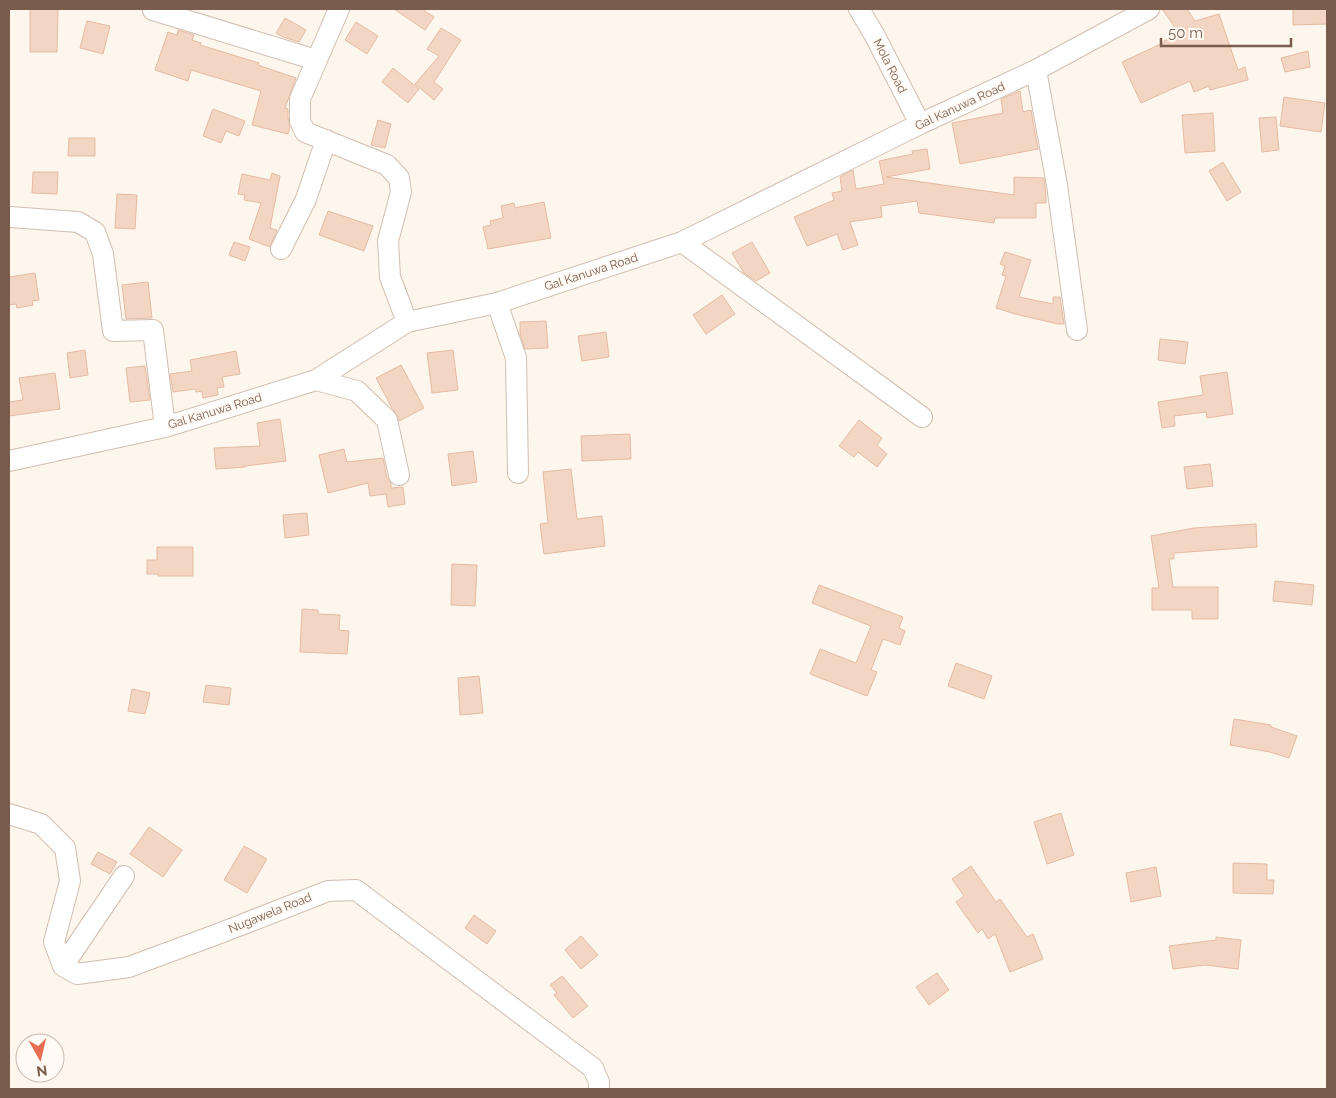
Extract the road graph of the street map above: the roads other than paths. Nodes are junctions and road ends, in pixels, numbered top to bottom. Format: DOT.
graph roads {
  1 [pos="339,9"];
  2 [pos="859,9"];
  3 [pos="1149,9"];
  4 [pos="153,10"];
  5 [pos="316,60"];
  6 [pos="1036,70"];
  7 [pos="920,124"];
  8 [pos="326,140"];
  9 [pos="10,217"];
  10 [pos="682,242"];
  11 [pos="281,249"];
  12 [pos="497,303"];
  13 [pos="407,322"];
  14 [pos="1077,330"];
  15 [pos="316,380"];
  16 [pos="922,417"];
  17 [pos="166,427"];
  18 [pos="9,460"];
  19 [pos="518,473"];
  20 [pos="400,476"];
  21 [pos="9,814"];
  22 [pos="124,876"];
  23 [pos="63,966"];
  24 [pos="599,1089"];
  1 -- 5 [label="street"];
  2 -- 7 [label="street, Mola Road"];
  3 -- 6 [label="street, Gal Kanuwa Road"];
  4 -- 5 [label="street"];
  5 -- 8 [label="street"];
  6 -- 7 [label="street, Gal Kanuwa Road"];
  6 -- 14 [label="street"];
  7 -- 10 [label="street, Gal Kanuwa Road"];
  8 -- 11 [label="street"];
  8 -- 13 [label="street"];
  9 -- 17 [label="street"];
  10 -- 12 [label="street, Gal Kanuwa Road"];
  10 -- 16 [label="street"];
  12 -- 13 [label="street, Gal Kanuwa Road"];
  12 -- 19 [label="street"];
  13 -- 15 [label="street, Gal Kanuwa Road"];
  15 -- 17 [label="street, Gal Kanuwa Road"];
  15 -- 20 [label="street"];
  17 -- 18 [label="street, Gal Kanuwa Road"];
  21 -- 23 [label="street"];
  22 -- 23 [label="street"];
  23 -- 24 [label="street, Nugawela Road"];
}
